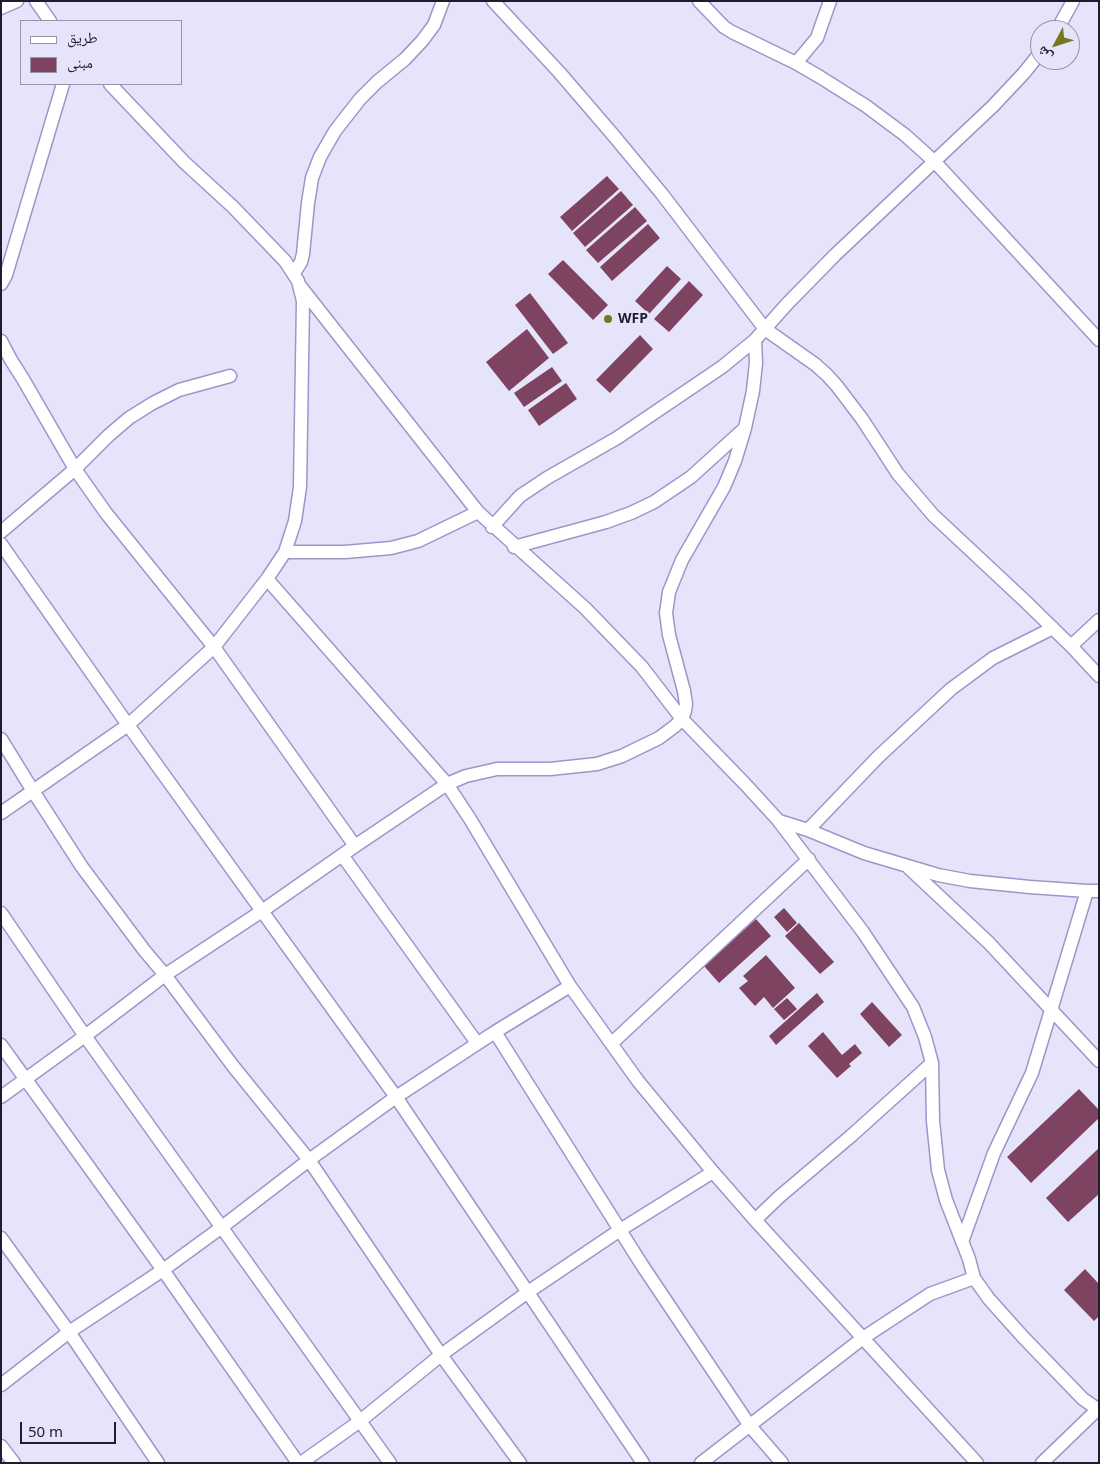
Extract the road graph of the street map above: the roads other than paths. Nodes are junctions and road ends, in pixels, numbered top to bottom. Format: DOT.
graph roads {
  1 [pos="17,1"];
  2 [pos="36,1"];
  3 [pos="443,1"];
  4 [pos="494,1"];
  5 [pos="699,1"];
  6 [pos="830,1"];
  7 [pos="1073,1"];
  8 [pos="1,8"];
  9 [pos="49,20"];
  10 [pos="1063,20"];
  11 [pos="796,63"];
  12 [pos="1030,65"];
  13 [pos="63,85"];
  14 [pos="111,85"];
  15 [pos="935,162"];
  16 [pos="294,274"];
  17 [pos="1,284"];
  18 [pos="300,286"];
  19 [pos="765,329"];
  20 [pos="756,340"];
  21 [pos="1099,340"];
  22 [pos="1,342"];
  23 [pos="230,376"];
  24 [pos="745,428"];
  25 [pos="75,469"];
  26 [pos="478,512"];
  27 [pos="492,527"];
  28 [pos="1,532"];
  29 [pos="1,544"];
  30 [pos="514,546"];
  31 [pos="285,552"];
  32 [pos="267,580"];
  33 [pos="1099,620"];
  34 [pos="1053,628"];
  35 [pos="1071,646"];
  36 [pos="214,647"];
  37 [pos="1099,676"];
  38 [pos="682,719"];
  39 [pos="128,725"];
  40 [pos="1,738"];
  41 [pos="446,784"];
  42 [pos="33,792"];
  43 [pos="1,813"];
  44 [pos="778,820"];
  45 [pos="808,830"];
  46 [pos="355,846"];
  47 [pos="342,855"];
  48 [pos="809,859"];
  49 [pos="908,867"];
  50 [pos="1093,891"];
  51 [pos="262,911"];
  52 [pos="1,913"];
  53 [pos="165,975"];
  54 [pos="570,986"];
  55 [pos="1051,1010"];
  56 [pos="495,1032"];
  57 [pos="85,1036"];
  58 [pos="477,1043"];
  59 [pos="612,1043"];
  60 [pos="1,1045"];
  61 [pos="1099,1061"];
  62 [pos="932,1063"];
  63 [pos="26,1080"];
  64 [pos="1,1097"];
  65 [pos="396,1097"];
  66 [pos="309,1160"];
  67 [pos="713,1172"];
  68 [pos="755,1220"];
  69 [pos="222,1227"];
  70 [pos="620,1230"];
  71 [pos="1,1238"];
  72 [pos="962,1242"];
  73 [pos="163,1270"];
  74 [pos="974,1278"];
  75 [pos="528,1292"];
  76 [pos="69,1332"];
  77 [pos="864,1338"];
  78 [pos="441,1355"];
  79 [pos="1,1385"];
  80 [pos="1098,1409"];
  81 [pos="360,1421"];
  82 [pos="750,1426"];
  83 [pos="1,1446"];
  84 [pos="14,1463"];
  85 [pos="158,1463"];
  86 [pos="299,1463"];
  87 [pos="390,1463"];
  88 [pos="520,1463"];
  89 [pos="643,1463"];
  90 [pos="701,1463"];
  91 [pos="782,1463"];
  92 [pos="977,1463"];
  93 [pos="1042,1463"];
  1 -- 8 [label="street"];
  2 -- 9 [label="street"];
  3 -- 16 [label="street"];
  4 -- 19 [label="street"];
  5 -- 11 [label="street"];
  6 -- 11 [label="street"];
  7 -- 10 [label="street"];
  11 -- 15 [label="street"];
  12 -- 15 [label="street"];
  13 -- 17 [label="street"];
  14 -- 16 [label="street"];
  15 -- 19 [label="street"];
  15 -- 21 [label="street"];
  16 -- 18 [label="street"];
  18 -- 26 [label="street"];
  18 -- 31 [label="street"];
  19 -- 20 [label="street"];
  19 -- 34 [label="street"];
  20 -- 24 [label="street"];
  20 -- 27 [label="street"];
  22 -- 25 [label="street"];
  23 -- 25 [label="street"];
  24 -- 30 [label="street"];
  24 -- 38 [label="street"];
  25 -- 28 [label="street"];
  25 -- 36 [label="street"];
  26 -- 27 [label="street"];
  26 -- 31 [label="street"];
  27 -- 30 [label="street"];
  29 -- 39 [label="street"];
  30 -- 38 [label="street"];
  31 -- 32 [label="street"];
  32 -- 36 [label="street"];
  32 -- 41 [label="street"];
  33 -- 35 [label="street"];
  34 -- 35 [label="street"];
  34 -- 45 [label="street"];
  35 -- 37 [label="street"];
  36 -- 39 [label="street"];
  36 -- 46 [label="street"];
  38 -- 41 [label="street"];
  38 -- 44 [label="street"];
  39 -- 42 [label="street"];
  39 -- 51 [label="street"];
  40 -- 42 [label="street"];
  41 -- 46 [label="street"];
  41 -- 54 [label="street"];
  42 -- 43 [label="street"];
  42 -- 53 [label="street"];
  44 -- 45 [label="street"];
  44 -- 48 [label="street"];
  45 -- 49 [label="street"];
  46 -- 47 [label="street"];
  47 -- 51 [label="street"];
  47 -- 58 [label="street"];
  48 -- 59 [label="street"];
  48 -- 62 [label="street"];
  49 -- 50 [label="street"];
  49 -- 55 [label="street"];
  50 -- 55 [label="street"];
  51 -- 53 [label="street"];
  51 -- 65 [label="street"];
  52 -- 57 [label="street"];
  53 -- 57 [label="street"];
  53 -- 66 [label="street"];
  54 -- 56 [label="street"];
  54 -- 59 [label="street"];
  55 -- 61 [label="street"];
  55 -- 72 [label="street"];
  56 -- 58 [label="street"];
  56 -- 70 [label="street"];
  57 -- 63 [label="street"];
  57 -- 69 [label="street"];
  58 -- 65 [label="street"];
  59 -- 67 [label="street"];
  60 -- 63 [label="street"];
  62 -- 68 [label="street"];
  62 -- 72 [label="street"];
  63 -- 64 [label="street"];
  63 -- 73 [label="street"];
  65 -- 66 [label="street"];
  65 -- 75 [label="street"];
  66 -- 69 [label="street"];
  66 -- 78 [label="street"];
  67 -- 68 [label="street"];
  67 -- 70 [label="street"];
  68 -- 77 [label="street"];
  69 -- 73 [label="street"];
  69 -- 81 [label="street"];
  70 -- 75 [label="street"];
  70 -- 82 [label="street"];
  71 -- 76 [label="street"];
  72 -- 74 [label="street"];
  73 -- 76 [label="street"];
  73 -- 86 [label="street"];
  74 -- 77 [label="street"];
  74 -- 80 [label="street"];
  75 -- 78 [label="street"];
  75 -- 89 [label="street"];
  76 -- 79 [label="street"];
  76 -- 85 [label="street"];
  77 -- 82 [label="street"];
  77 -- 92 [label="street"];
  78 -- 81 [label="street"];
  78 -- 88 [label="street"];
  80 -- 93 [label="street"];
  81 -- 86 [label="street"];
  81 -- 87 [label="street"];
  82 -- 90 [label="street"];
  82 -- 91 [label="street"];
  83 -- 84 [label="street"];
}
